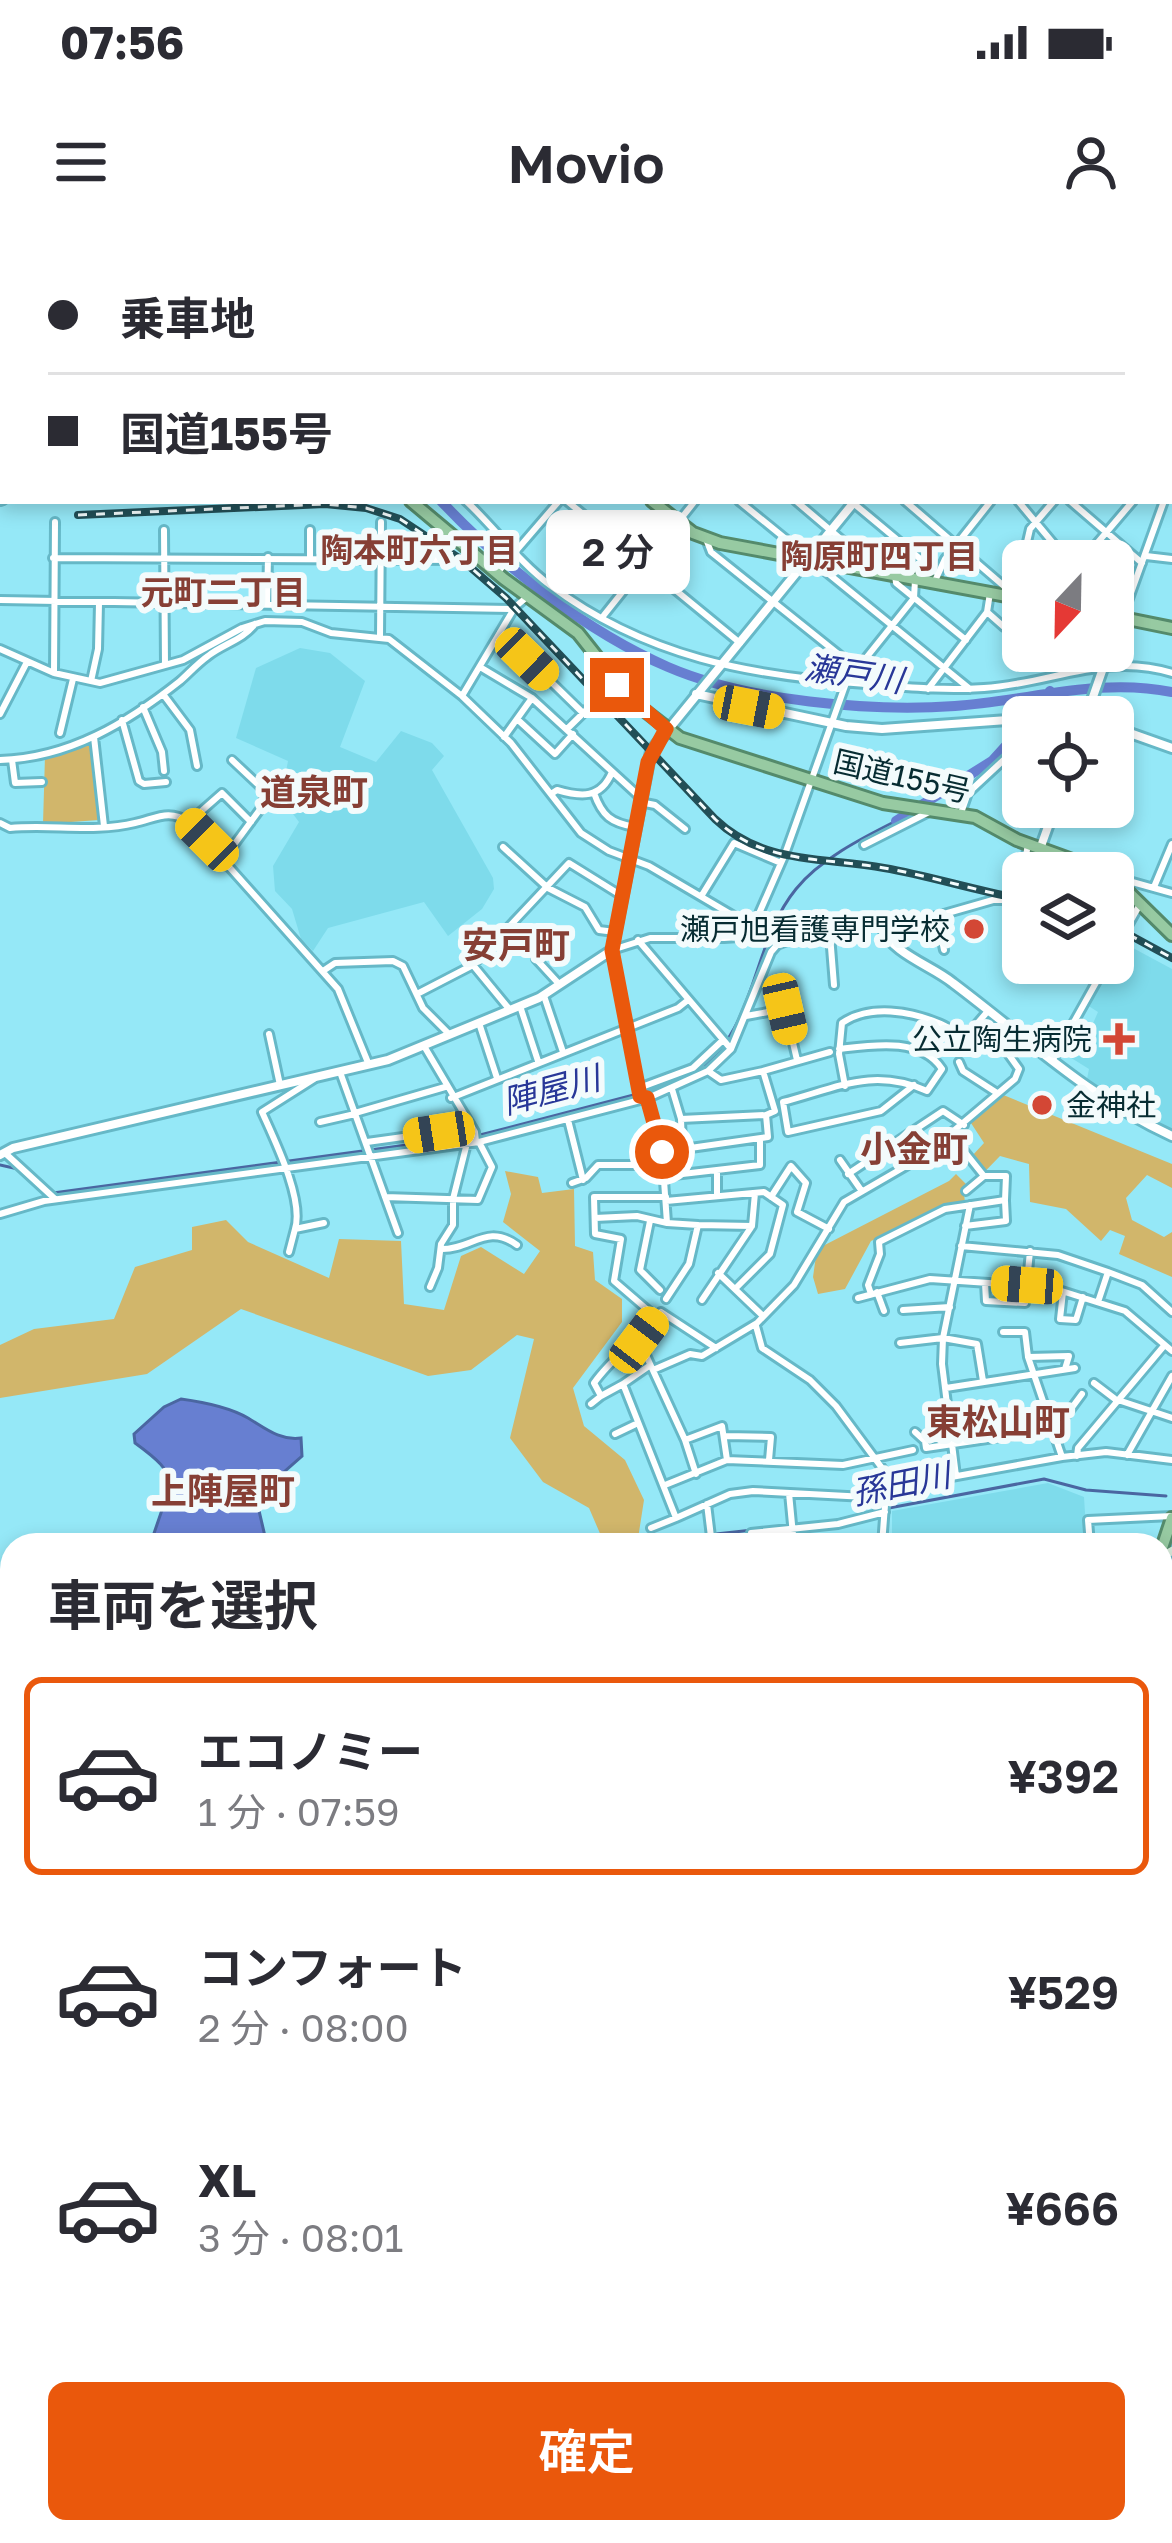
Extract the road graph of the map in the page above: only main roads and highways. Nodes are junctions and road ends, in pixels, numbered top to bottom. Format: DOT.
graph roads {
  1 [pos="415,504"];
  2 [pos="656,504"];
  3 [pos="1002,595"];
  4 [pos="1134,620"];
  5 [pos="1172,628"];
  6 [pos="1049,852"];
  7 [pos="1134,897"];
  8 [pos="1172,935"];
  1 -- 6 [label="highway, 国道155号"];
  2 -- 3 [label="highway"];
  4 -- 5 [label="highway"];
  7 -- 8 [label="highway, 国道155号"];
}
